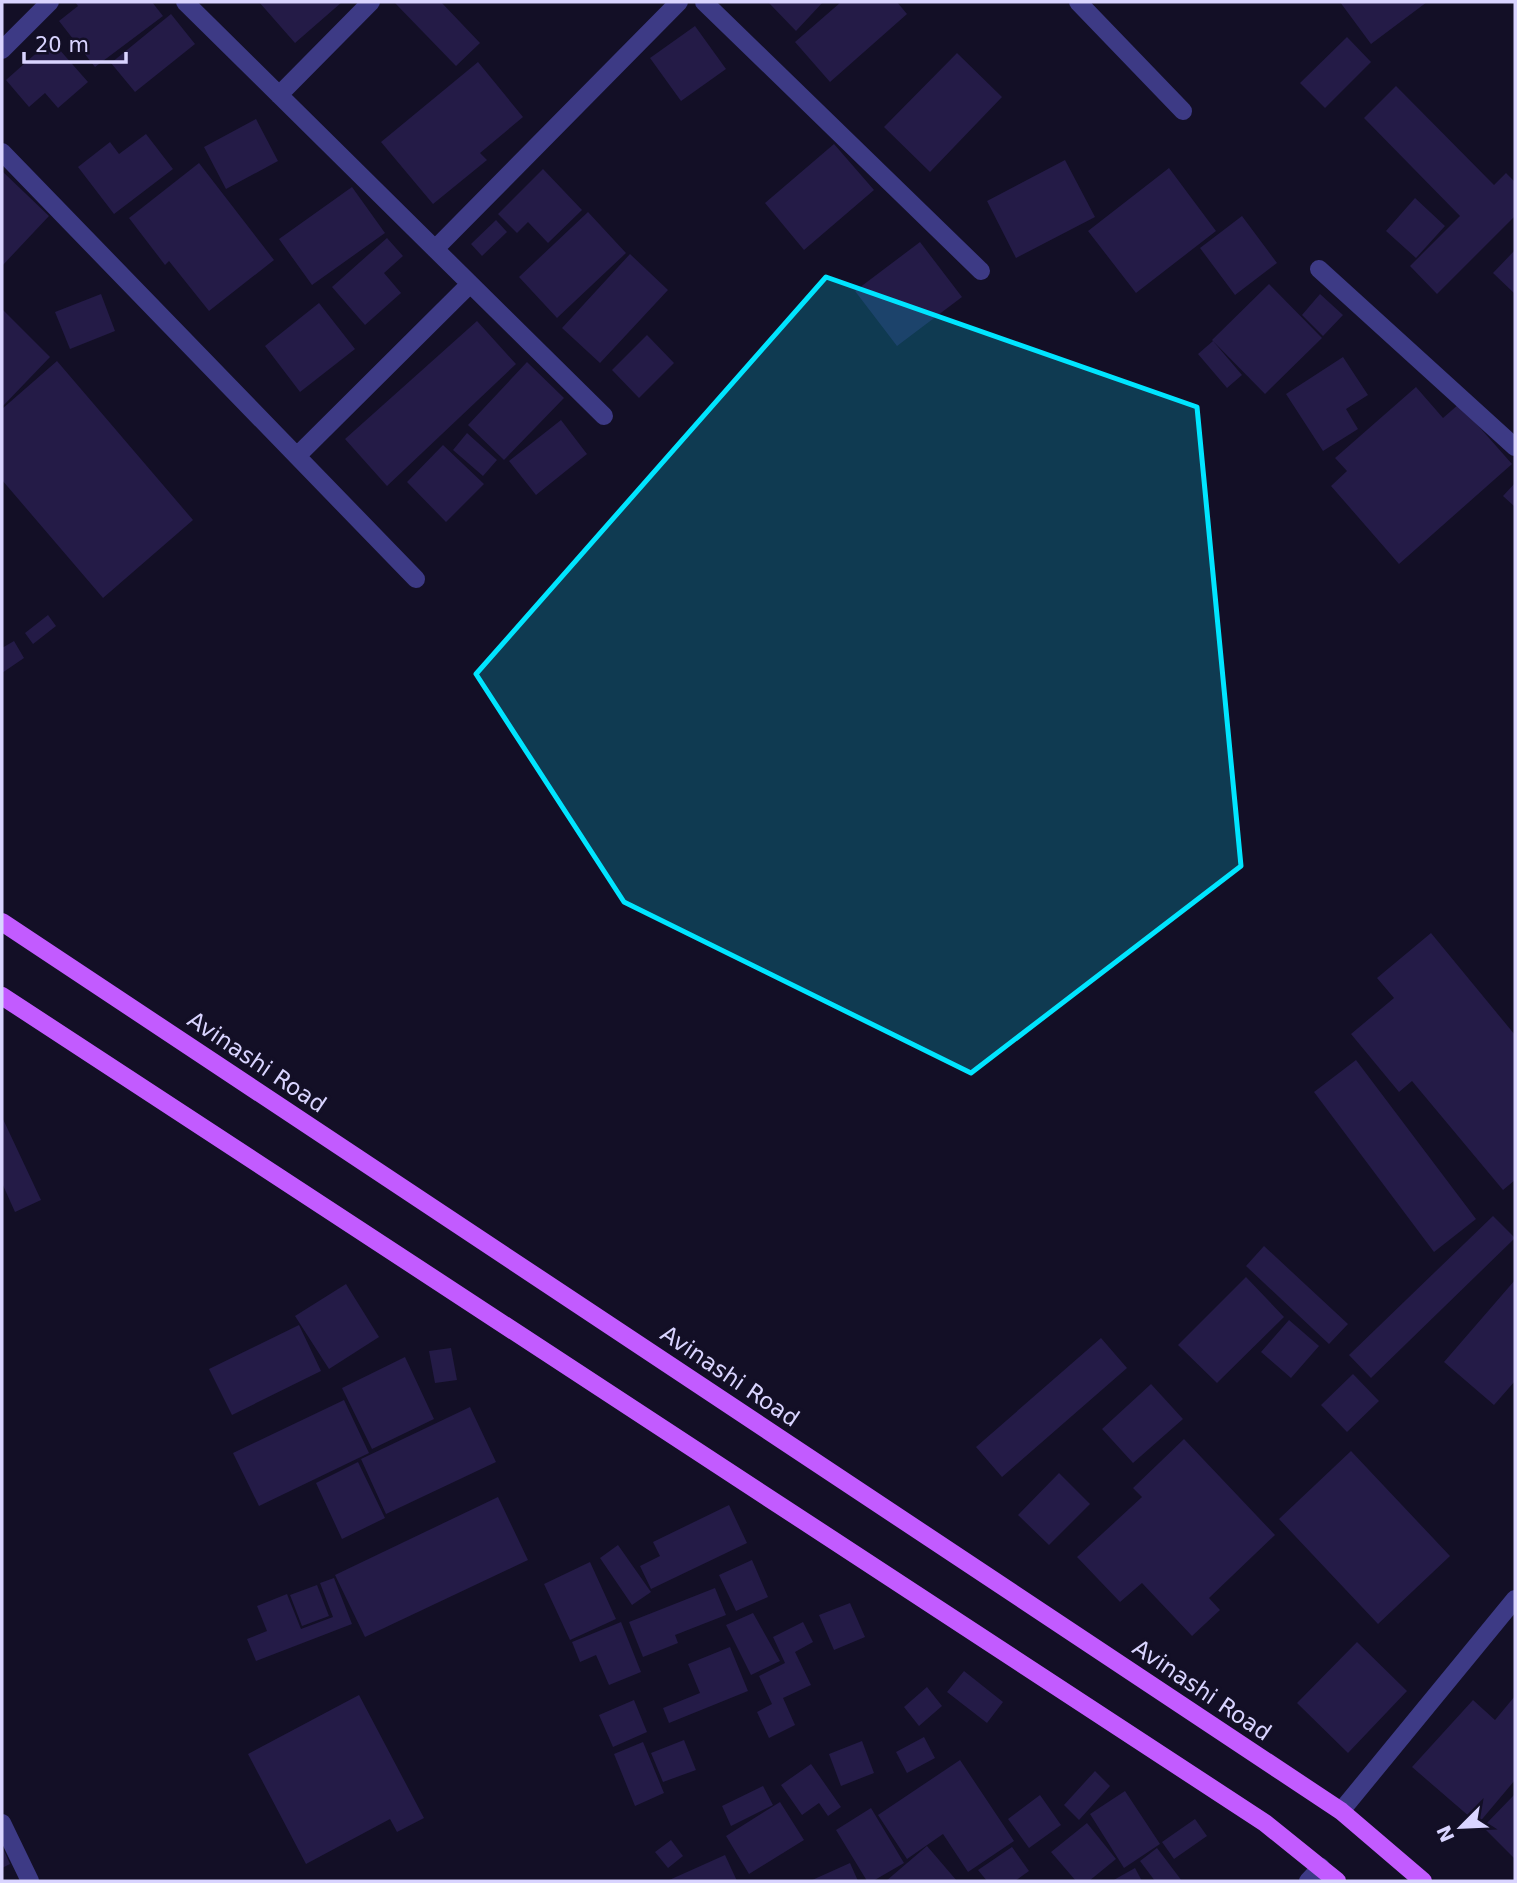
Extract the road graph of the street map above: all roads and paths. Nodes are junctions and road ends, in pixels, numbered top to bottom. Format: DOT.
graph roads {
  1 [pos="50,2"];
  2 [pos="185,2"];
  3 [pos="371,2"];
  4 [pos="679,2"];
  5 [pos="704,2"];
  6 [pos="1078,2"];
  7 [pos="2,50"];
  8 [pos="279,95"];
  9 [pos="1183,111"];
  10 [pos="2,152"];
  11 [pos="435,249"];
  12 [pos="1319,269"];
  13 [pos="981,271"];
  14 [pos="470,284"];
  15 [pos="604,416"];
  16 [pos="1515,447"];
  17 [pos="297,456"];
  18 [pos="416,579"];
  19 [pos="2,922"];
  20 [pos="2,996"];
  21 [pos="1515,1599"];
  22 [pos="1340,1811"];
  23 [pos="2,1823"];
  24 [pos="1321,1867"];
  25 [pos="30,1881"];
  26 [pos="1308,1881"];
  27 [pos="1337,1881"];
  28 [pos="1423,1881"];
  1 -- 7 [label="street"];
  2 -- 8 [label="street"];
  3 -- 8 [label="street"];
  4 -- 11 [label="street"];
  5 -- 13 [label="street"];
  6 -- 9 [label="street"];
  8 -- 11 [label="street"];
  10 -- 17 [label="street"];
  11 -- 14 [label="street"];
  12 -- 16 [label="street"];
  14 -- 15 [label="street"];
  14 -- 17 [label="street"];
  17 -- 18 [label="street"];
  19 -- 22 [label="main road, Avinashi Road"];
  20 -- 24 [label="main road"];
  21 -- 22 [label="street"];
  22 -- 28 [label="main road, Avinashi Road"];
  23 -- 25 [label="street"];
  24 -- 26 [label="street"];
  24 -- 27 [label="main road"];
}
